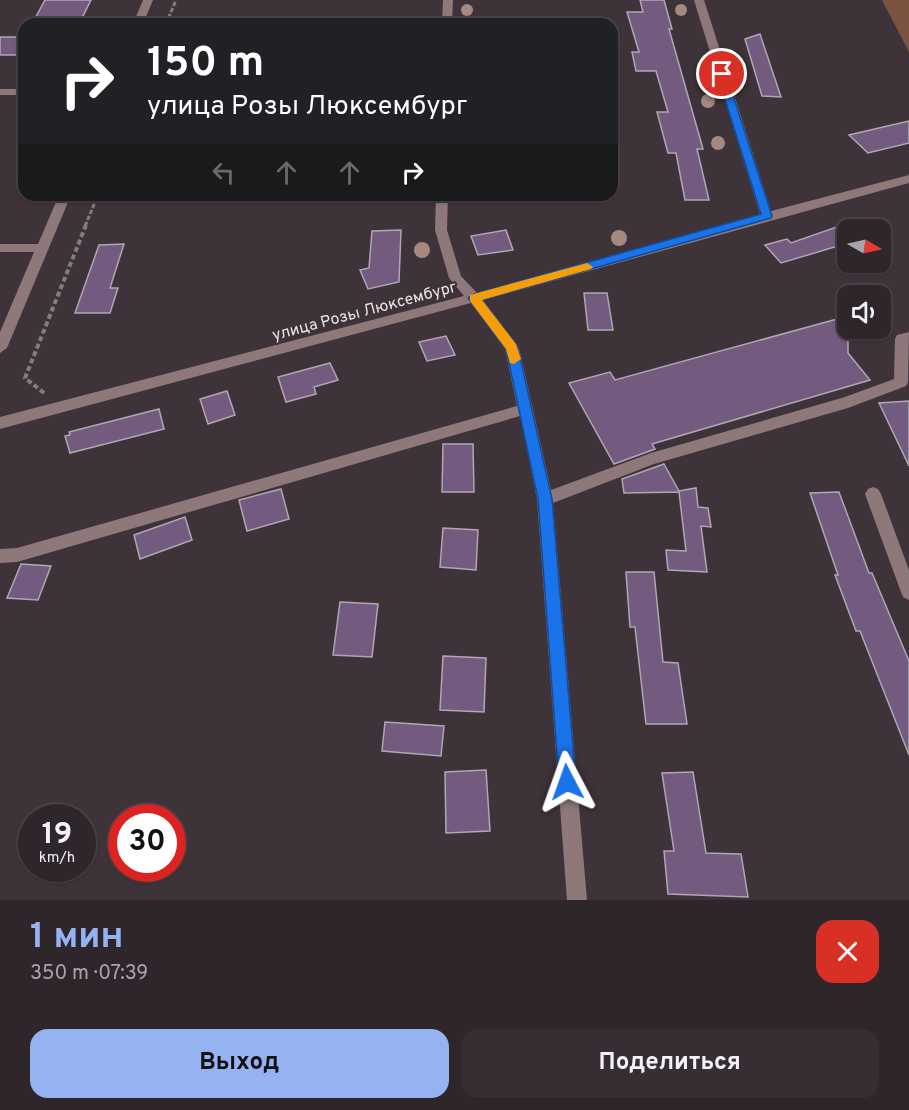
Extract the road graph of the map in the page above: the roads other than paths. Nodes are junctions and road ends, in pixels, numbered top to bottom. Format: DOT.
graph roads {
  1 [pos="148,0"];
  2 [pos="448,0"];
  3 [pos="699,0"];
  4 [pos="140,18"];
  5 [pos="447,18"];
  6 [pos="0,92"];
  7 [pos="18,92"];
  8 [pos="909,180"];
  9 [pos="62,201"];
  10 [pos="442,201"];
  11 [pos="767,216"];
  12 [pos="0,248"];
  13 [pos="42,248"];
  14 [pos="474,298"];
  15 [pos="909,337"];
  16 [pos="0,348"];
  17 [pos="526,410"];
  18 [pos="0,423"];
  19 [pos="873,494"];
  20 [pos="545,499"];
  21 [pos="0,556"];
  22 [pos="909,592"];
  23 [pos="577,900"];
  1 -- 4 [label="street"];
  2 -- 5 [label="street"];
  3 -- 11 [label="street"];
  6 -- 7 [label="street"];
  8 -- 11 [label="street, улица Розы Люксембург"];
  9 -- 13 [label="street"];
  10 -- 14 [label="street"];
  11 -- 14 [label="street, улица Розы Люксембург"];
  12 -- 13 [label="street"];
  13 -- 16 [label="street"];
  14 -- 17 [label="street"];
  14 -- 18 [label="street, улица Розы Люксембург"];
  15 -- 20 [label="street"];
  17 -- 20 [label="street"];
  17 -- 21 [label="street"];
  19 -- 22 [label="street"];
  20 -- 23 [label="street"];
}
